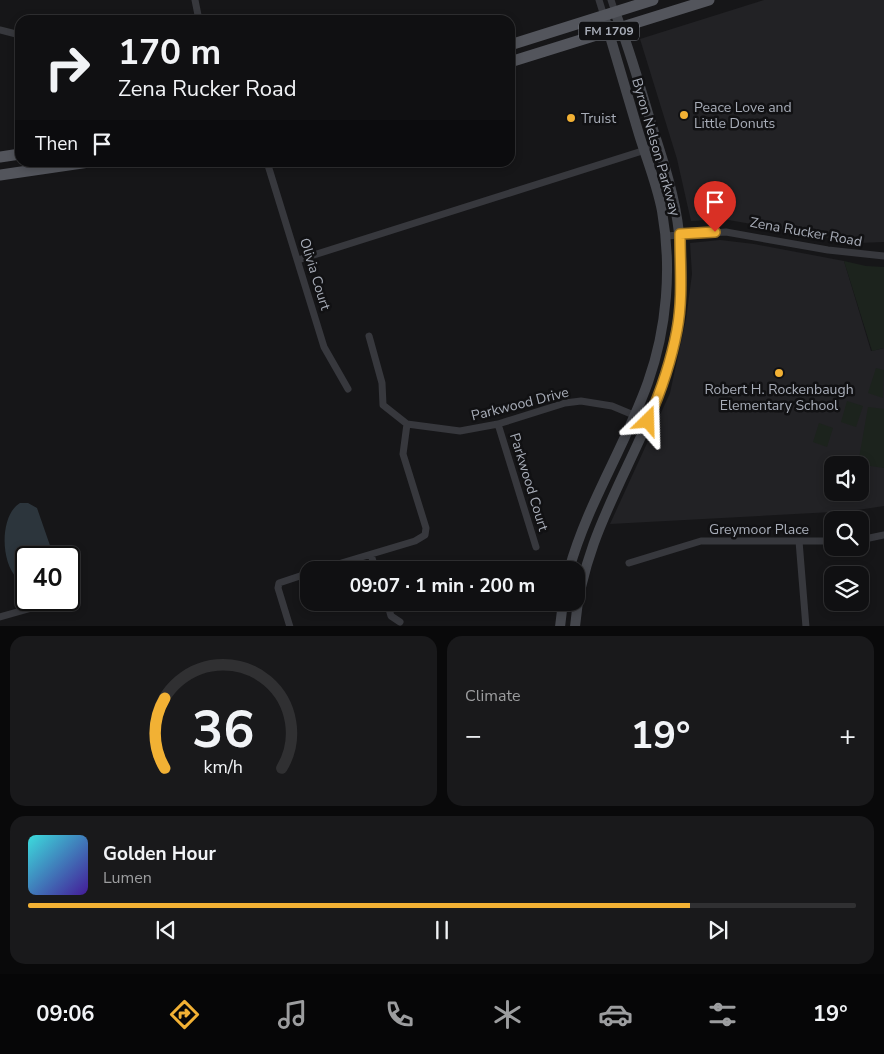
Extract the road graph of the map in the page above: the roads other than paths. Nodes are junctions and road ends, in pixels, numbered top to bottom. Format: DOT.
graph roads {
  1 [pos="196,0"];
  2 [pos="599,0"];
  3 [pos="611,0"];
  4 [pos="653,0"];
  5 [pos="709,0"];
  6 [pos="615,12"];
  7 [pos="198,15"];
  8 [pos="604,16"];
  9 [pos="621,28"];
  10 [pos="0,30"];
  11 [pos="608,31"];
  12 [pos="15,34"];
  13 [pos="515,43"];
  14 [pos="515,60"];
  15 [pos="658,146"];
  16 [pos="644,151"];
  17 [pos="15,155"];
  18 [pos="0,157"];
  19 [pos="55,167"];
  20 [pos="269,167"];
  21 [pos="0,175"];
  22 [pos="680,234"];
  23 [pos="665,236"];
  24 [pos="884,256"];
  25 [pos="298,260"];
  26 [pos="662,326"];
  27 [pos="677,329"];
  28 [pos="369,336"];
  29 [pos="348,388"];
  30 [pos="635,416"];
  31 [pos="648,421"];
  32 [pos="407,424"];
  33 [pos="498,424"];
  34 [pos="884,534"];
  35 [pos="869,538"];
  36 [pos="799,541"];
  37 [pos="824,541"];
  38 [pos="536,547"];
  39 [pos="371,555"];
  40 [pos="350,561"];
  41 [pos="373,561"];
  42 [pos="572,561"];
  43 [pos="629,563"];
  44 [pos="300,576"];
  45 [pos="21,611"];
  46 [pos="390,611"];
  47 [pos="561,611"];
  48 [pos="0,617"];
  49 [pos="400,622"];
  50 [pos="290,626"];
  51 [pos="560,626"];
  52 [pos="575,626"];
  53 [pos="806,626"];
  1 -- 7 [label="street"];
  2 -- 8 [label="street"];
  3 -- 6 [label="street"];
  4 -- 6 [label="main road, FM 1709"];
  5 -- 9 [label="main road, FM 1709"];
  6 -- 8 [label="main road, FM 1709"];
  6 -- 9 [label="street, Byron Nelson Parkway"];
  8 -- 11 [label="street, Byron Nelson Parkway"];
  8 -- 13 [label="main road, FM 1709"];
  9 -- 11 [label="main road, FM 1709"];
  9 -- 15 [label="street, Byron Nelson Parkway"];
  10 -- 12 [label="street"];
  11 -- 14 [label="main road, FM 1709"];
  11 -- 16 [label="street, Byron Nelson Parkway"];
  15 -- 16 [label="street"];
  15 -- 22 [label="street, Byron Nelson Parkway"];
  16 -- 23 [label="street, Byron Nelson Parkway"];
  16 -- 25 [label="street"];
  17 -- 18 [label="main road"];
  19 -- 21 [label="main road"];
  20 -- 25 [label="street, Olivia Court"];
  22 -- 23 [label="street, Zena Rucker Road"];
  22 -- 24 [label="street, Zena Rucker Road"];
  22 -- 27 [label="street, Byron Nelson Parkway"];
  23 -- 26 [label="street, Byron Nelson Parkway"];
  25 -- 29 [label="street, Olivia Court"];
  26 -- 27 [label="street"];
  26 -- 30 [label="street, Byron Nelson Parkway"];
  27 -- 31 [label="street, Byron Nelson Parkway"];
  28 -- 32 [label="street, Parkwood Drive"];
  30 -- 31 [label="street, Parkwood Drive"];
  30 -- 33 [label="street, Parkwood Drive"];
  30 -- 42 [label="street, Byron Nelson Parkway"];
  31 -- 52 [label="street, Byron Nelson Parkway"];
  32 -- 33 [label="street, Parkwood Drive"];
  32 -- 39 [label="street"];
  33 -- 38 [label="street, Parkwood Court"];
  34 -- 35 [label="street"];
  36 -- 37 [label="street, Greymoor Place"];
  36 -- 43 [label="street, Greymoor Place"];
  36 -- 53 [label="street"];
  39 -- 40 [label="street"];
  39 -- 41 [label="street"];
  44 -- 50 [label="street"];
  45 -- 48 [label="street"];
  46 -- 49 [label="street"];
  47 -- 51 [label="street"];
}
